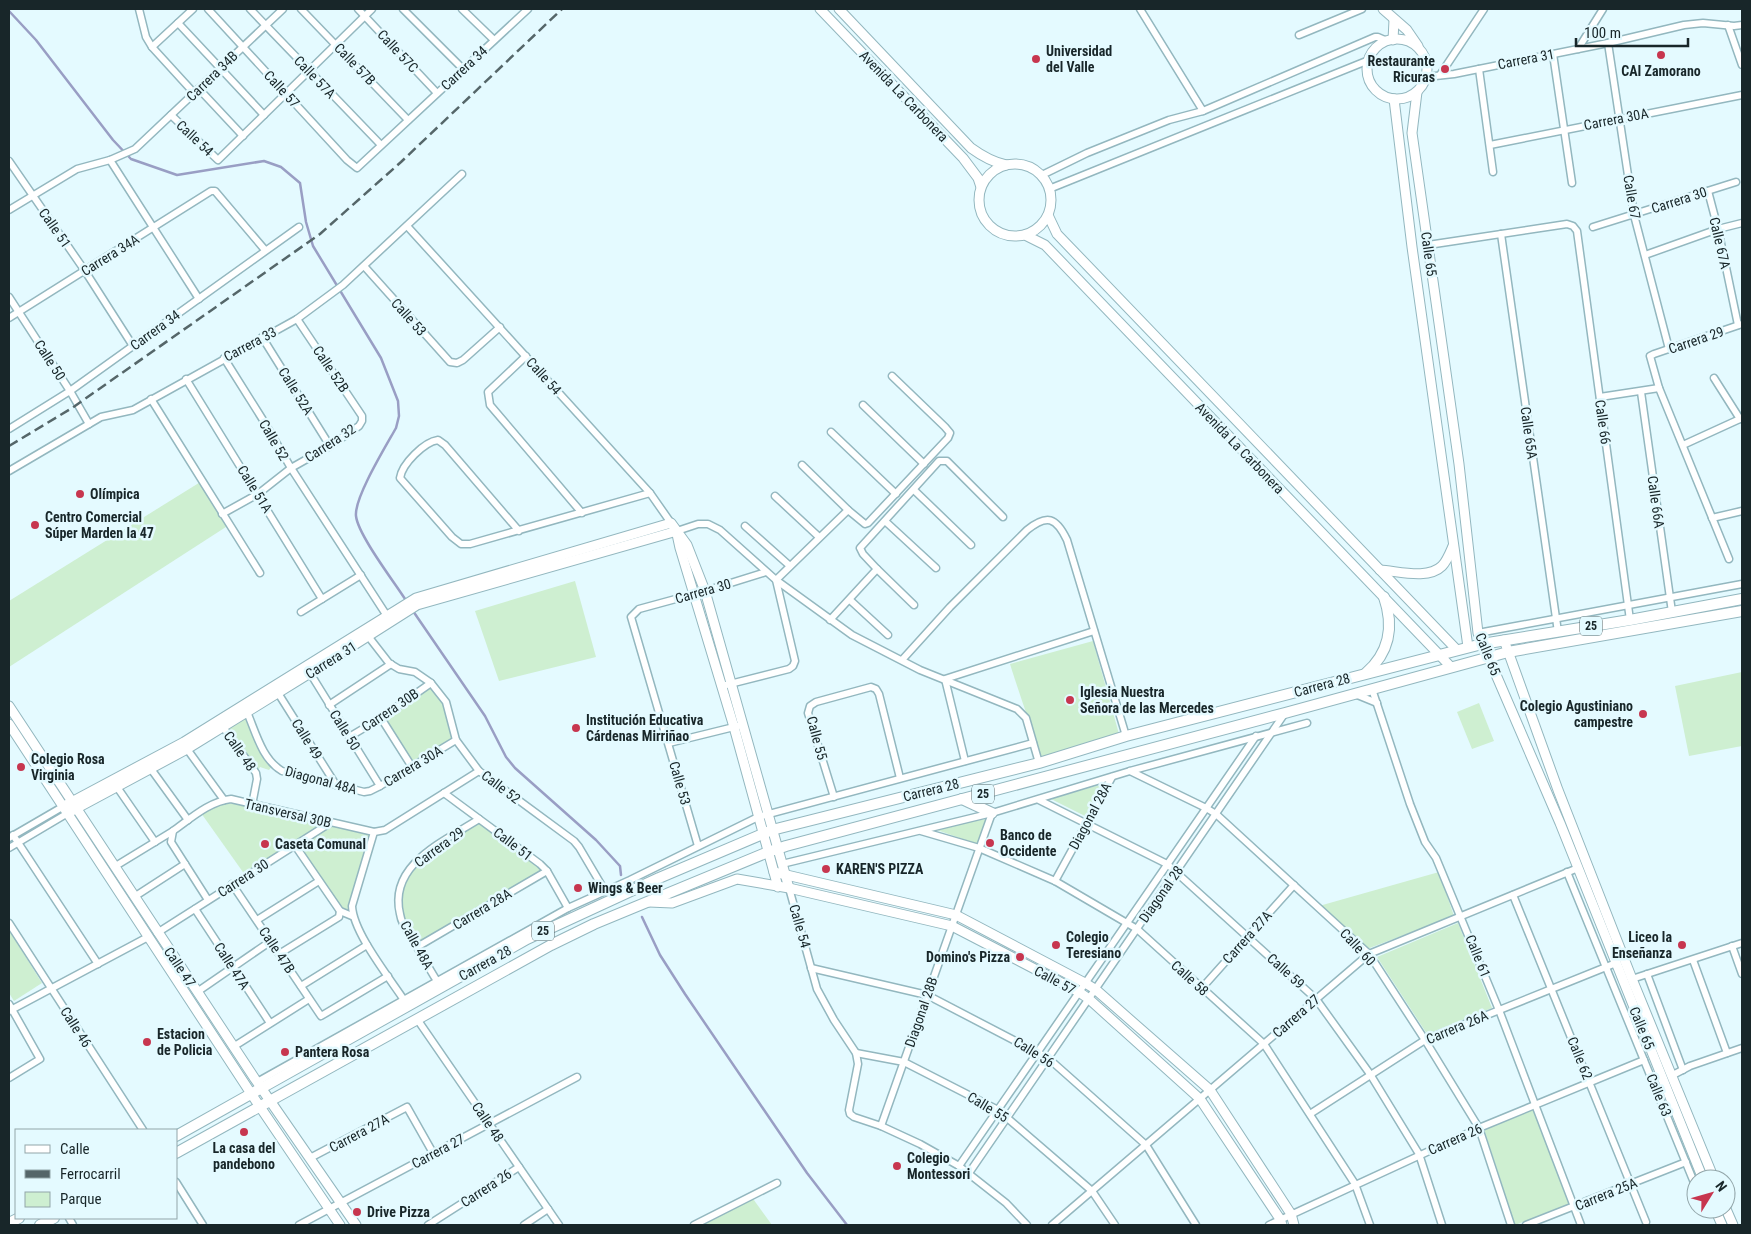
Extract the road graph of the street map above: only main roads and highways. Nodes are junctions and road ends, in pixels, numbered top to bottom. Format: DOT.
graph roads {
  1 [pos="1384,597"];
  2 [pos="1742,599"];
  3 [pos="1742,611"];
  4 [pos="1366,673"];
  5 [pos="962,799"];
  6 [pos="992,813"];
  7 [pos="416,993"];
  8 [pos="428,995"];
  9 [pos="178,1135"];
  10 [pos="178,1152"];
  11 [pos="52,1219"];
  12 [pos="40,1225"];
  1 -- 4 [label="main road"];
  2 -- 4 [label="main road, Carrera 28 / 25"];
  3 -- 5 [label="main road, Carrera 28 / 25"];
  4 -- 8 [label="main road, Carrera 28 / 25"];
  5 -- 6 [label="main road"];
  5 -- 10 [label="main road, Carrera 28 / 25"];
  7 -- 8 [label="main road"];
  8 -- 9 [label="main road, Carrera 28 / 25"];
  11 -- 12 [label="main road"];
}
